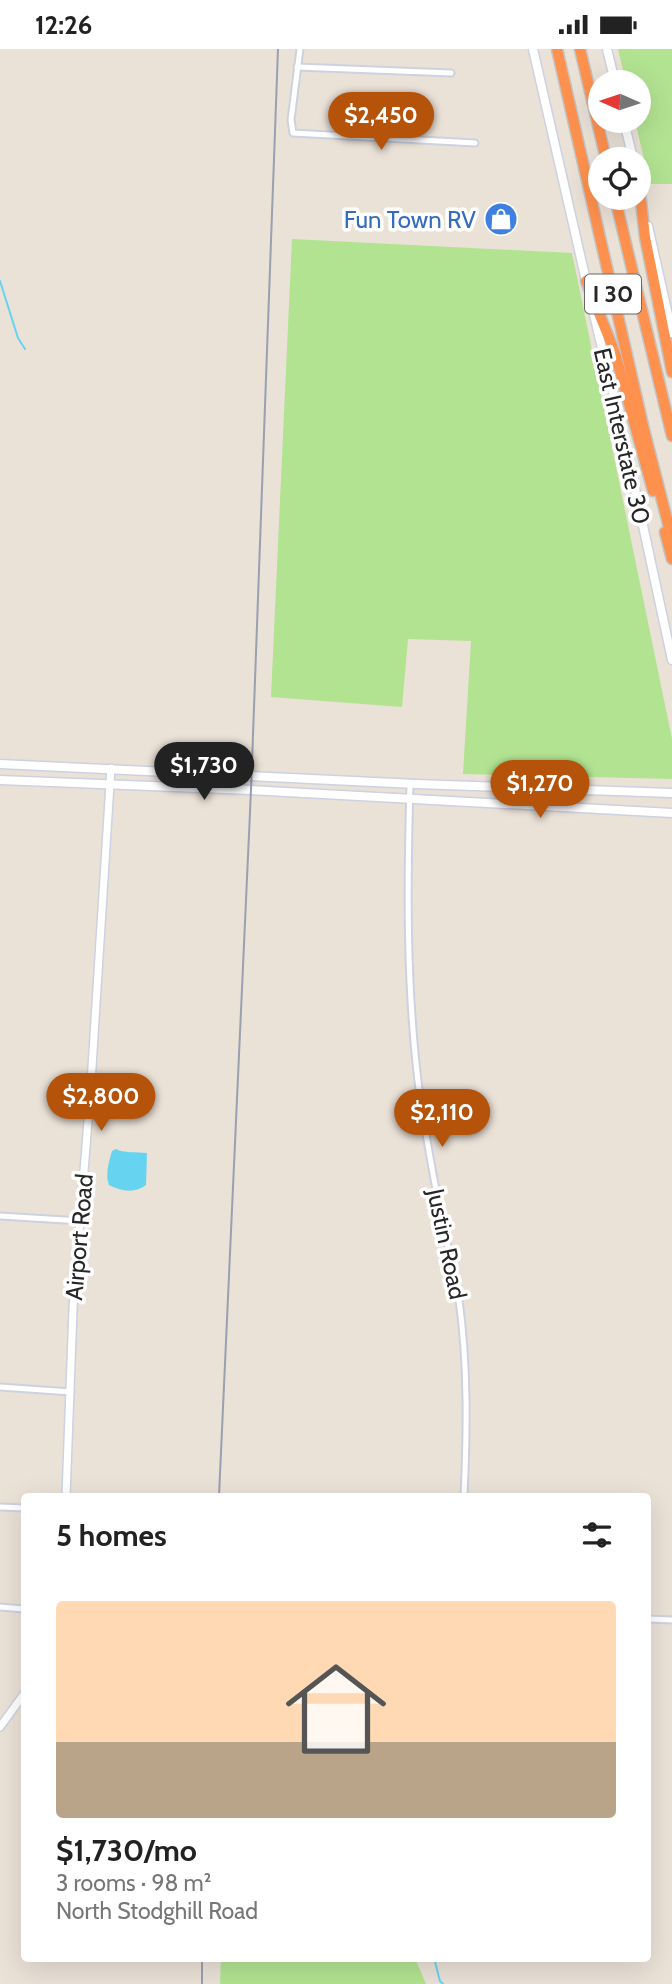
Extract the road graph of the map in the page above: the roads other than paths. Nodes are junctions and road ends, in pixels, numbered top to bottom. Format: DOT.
graph roads {
  1 [pos="300,49"];
  2 [pos="533,49"];
  3 [pos="557,49"];
  4 [pos="580,49"];
  5 [pos="607,49"];
  6 [pos="297,67"];
  7 [pos="612,70"];
  8 [pos="452,73"];
  9 [pos="475,143"];
  10 [pos="603,147"];
  11 [pos="618,210"];
  12 [pos="642,210"];
  13 [pos="644,210"];
  14 [pos="586,282"];
  15 [pos="672,333"];
  16 [pos="672,372"];
  17 [pos="672,436"];
  18 [pos="672,539"];
  19 [pos="672,559"];
  20 [pos="672,660"];
  21 [pos="0,764"];
  22 [pos="111,768"];
  23 [pos="0,780"];
  24 [pos="110,784"];
  25 [pos="410,784"];
  26 [pos="672,793"];
  27 [pos="409,799"];
  28 [pos="672,813"];
  29 [pos="0,1216"];
  30 [pos="81,1221"];
  31 [pos="0,1387"];
  32 [pos="71,1392"];
  33 [pos="66,1493"];
  34 [pos="464,1493"];
  35 [pos="0,1507"];
  36 [pos="21,1508"];
  37 [pos="0,1607"];
  38 [pos="21,1609"];
  39 [pos="651,1619"];
  40 [pos="672,1620"];
  41 [pos="21,1698"];
  42 [pos="0,1727"];
  1 -- 6 [label="street"];
  2 -- 14 [label="main road, East Interstate 30"];
  3 -- 18 [label="highway, I 30"];
  4 -- 10 [label="highway"];
  5 -- 7 [label="main road"];
  6 -- 8 [label="street"];
  6 -- 9 [label="street"];
  11 -- 17 [label="highway, I 30"];
  12 -- 16 [label="highway"];
  13 -- 15 [label="main road"];
  14 -- 19 [label="highway"];
  14 -- 20 [label="main road, East Interstate 30"];
  21 -- 22 [label="main road"];
  22 -- 24 [label="street, Airport Road"];
  22 -- 25 [label="main road"];
  23 -- 24 [label="main road"];
  24 -- 27 [label="main road"];
  24 -- 30 [label="street, Airport Road"];
  25 -- 26 [label="main road"];
  25 -- 27 [label="street, Justin Road"];
  27 -- 28 [label="main road"];
  27 -- 34 [label="street, Justin Road"];
  29 -- 30 [label="street"];
  30 -- 32 [label="street, Airport Road"];
  31 -- 32 [label="street"];
  32 -- 33 [label="street, Airport Road"];
  35 -- 36 [label="street"];
  37 -- 38 [label="street"];
  39 -- 40 [label="street"];
  41 -- 42 [label="street"];
}
